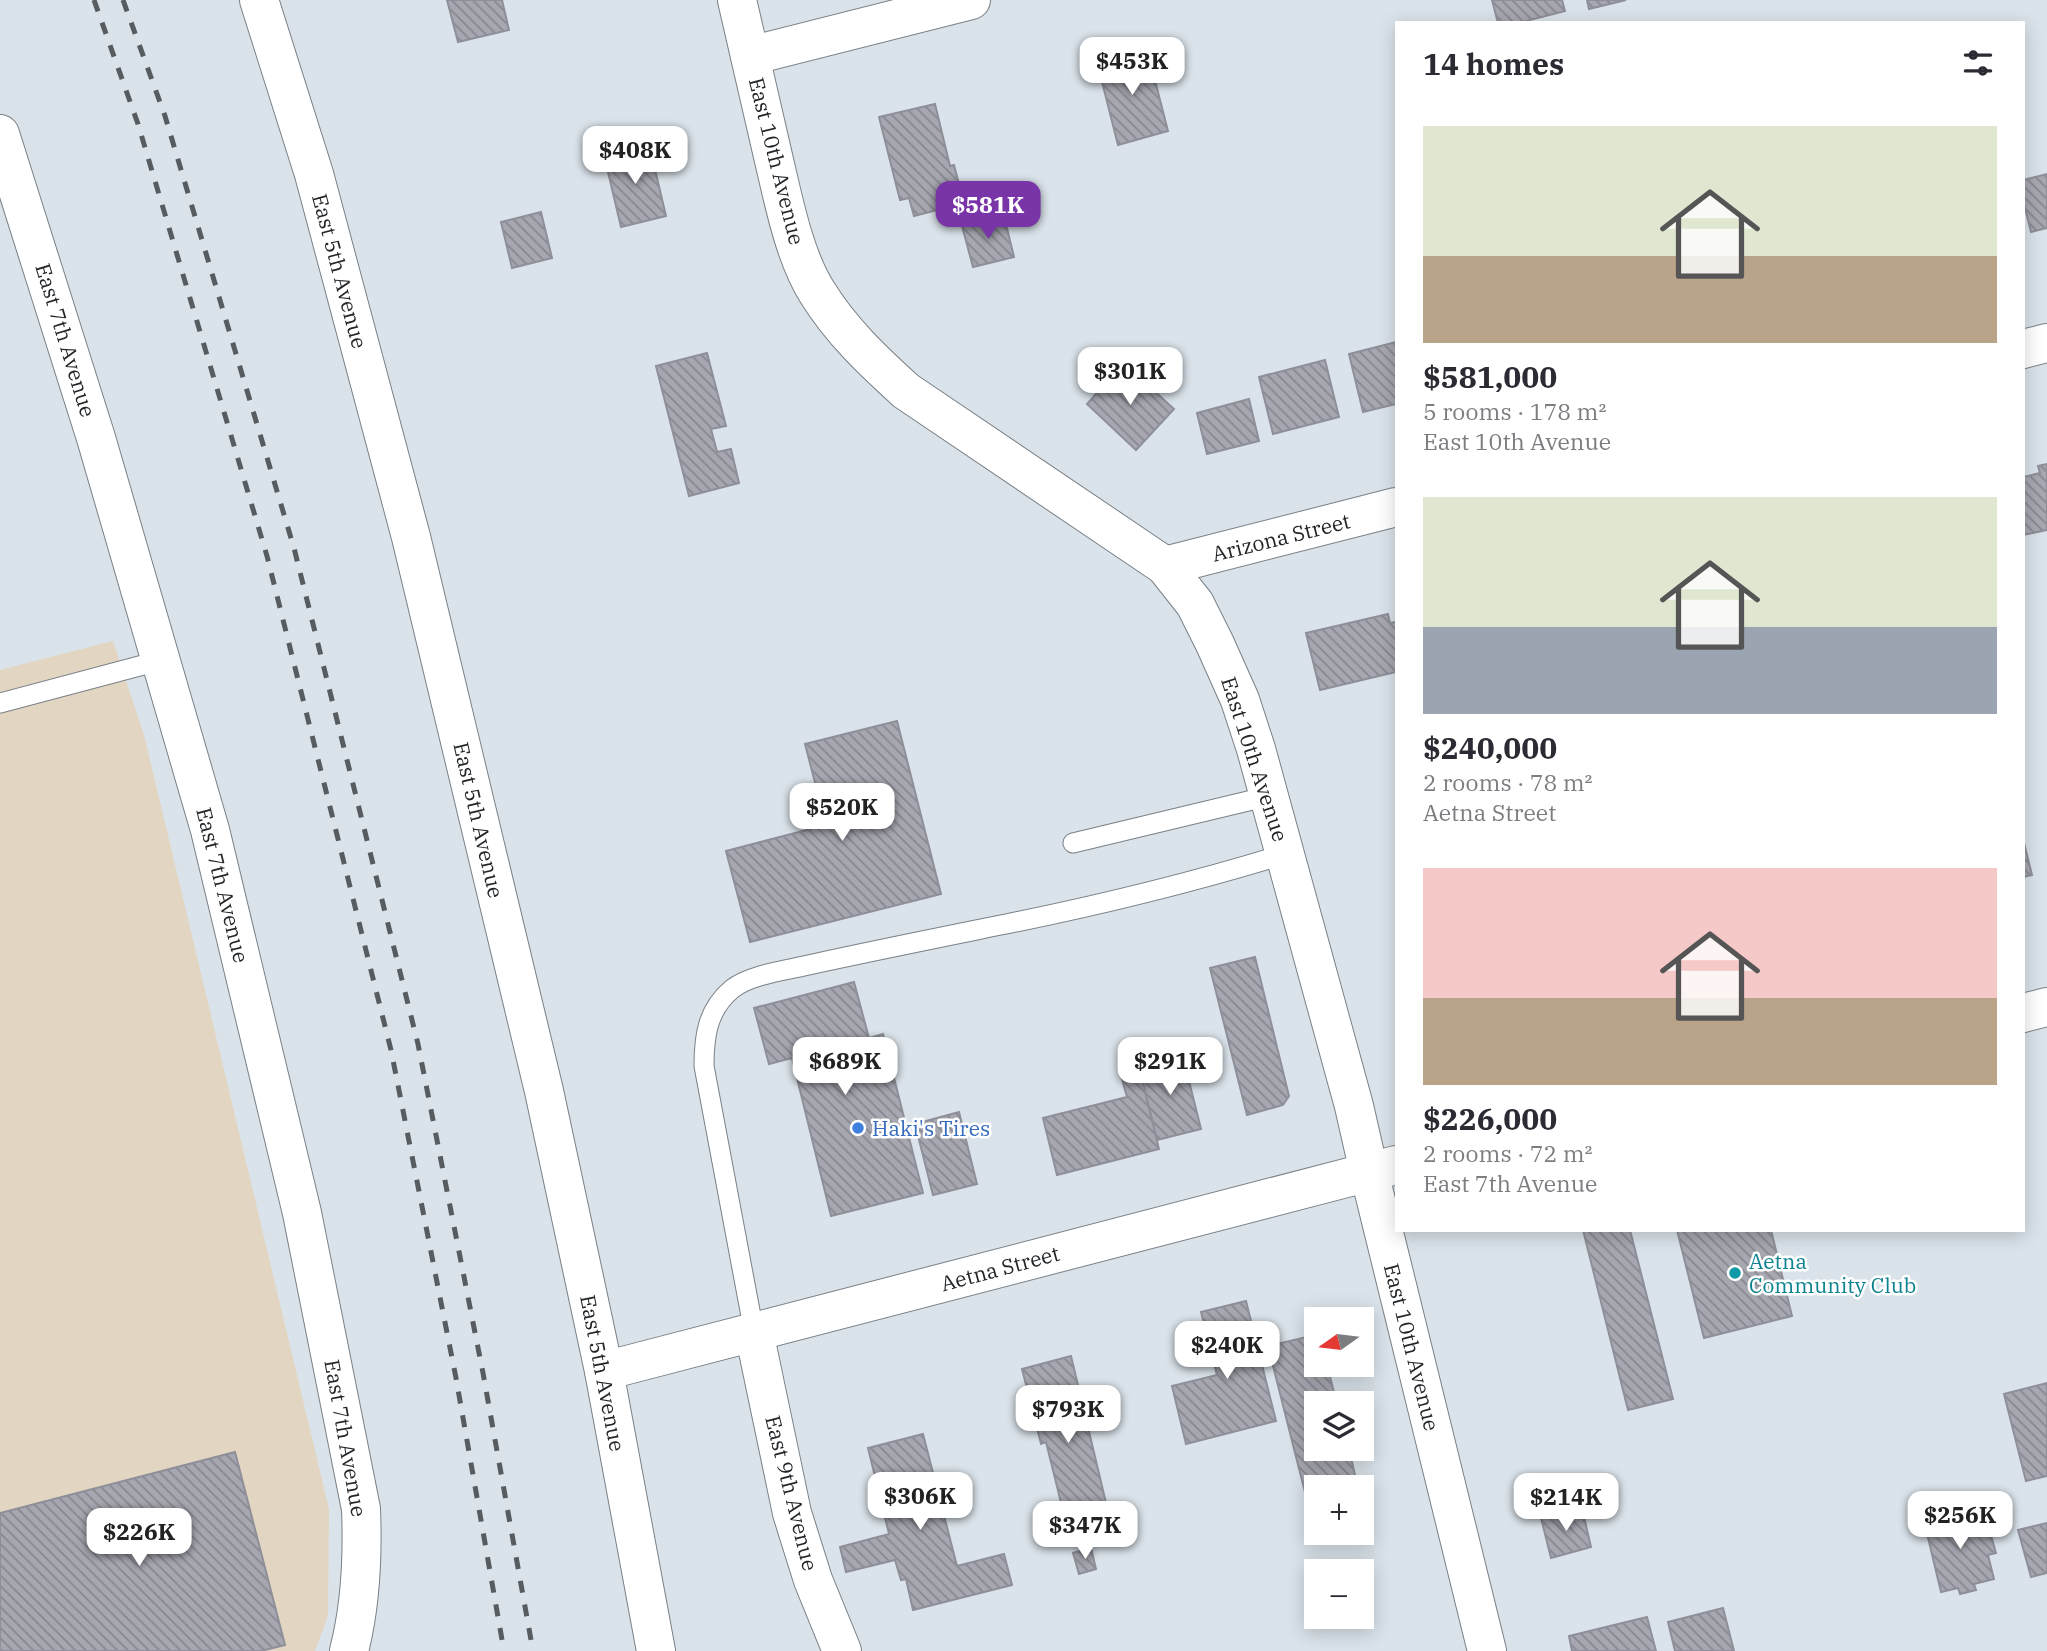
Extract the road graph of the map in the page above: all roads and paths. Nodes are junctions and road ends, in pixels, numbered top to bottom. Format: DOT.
graph roads {
  1 [pos="259,0"];
  2 [pos="737,0"];
  3 [pos="971,0"];
  4 [pos="750,56"];
  5 [pos="0,134"];
  6 [pos="2047,343"];
  7 [pos="2025,348"];
  8 [pos="1395,507"];
  9 [pos="1165,566"];
  10 [pos="162,660"];
  11 [pos="0,703"];
  12 [pos="1269,796"];
  13 [pos="1073,843"];
  14 [pos="1285,854"];
  15 [pos="2047,1007"];
  16 [pos="2025,1012"];
  17 [pos="1383,1168"];
  18 [pos="1395,1224"];
  19 [pos="1397,1232"];
  20 [pos="754,1332"];
  21 [pos="604,1371"];
  22 [pos="349,1651"];
  23 [pos="656,1651"];
  24 [pos="842,1651"];
  25 [pos="1487,1651"];
  1 -- 21 [label="street, East 5th Avenue"];
  2 -- 4 [label="street, East 10th Avenue"];
  3 -- 4 [label="street"];
  4 -- 9 [label="street, East 10th Avenue"];
  5 -- 10 [label="street, East 7th Avenue"];
  6 -- 7 [label="street"];
  8 -- 9 [label="street, Arizona Street"];
  9 -- 12 [label="street, East 10th Avenue"];
  10 -- 11 [label="lane"];
  10 -- 22 [label="street, East 7th Avenue"];
  12 -- 13 [label="lane"];
  12 -- 14 [label="street, East 10th Avenue"];
  14 -- 17 [label="street, East 10th Avenue"];
  14 -- 20 [label="lane"];
  15 -- 16 [label="street"];
  17 -- 18 [label="street, East 10th Avenue"];
  17 -- 20 [label="street, Aetna Street"];
  19 -- 25 [label="street, East 10th Avenue"];
  20 -- 21 [label="street, Aetna Street"];
  20 -- 24 [label="street, East 9th Avenue"];
  21 -- 23 [label="street, East 5th Avenue"];
}
